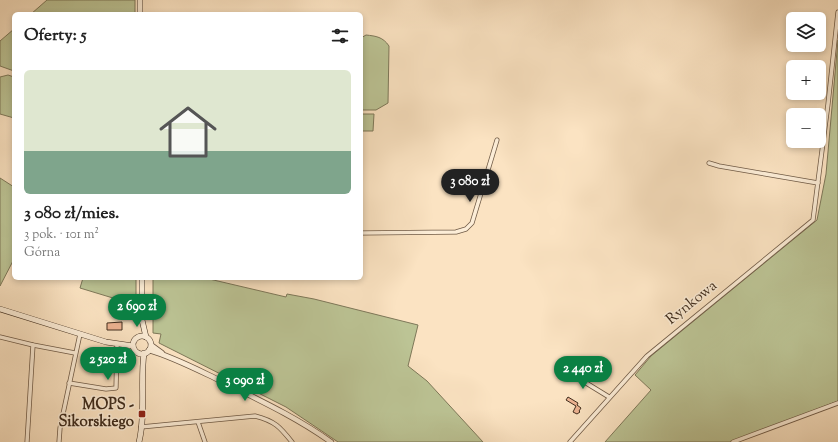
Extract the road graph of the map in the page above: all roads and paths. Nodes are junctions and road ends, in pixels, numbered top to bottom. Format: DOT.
graph roads {
  1 [pos="140,0"];
  2 [pos="140,12"];
  3 [pos="838,12"];
  4 [pos="838,16"];
  5 [pos="497,140"];
  6 [pos="710,162"];
  7 [pos="818,183"];
  8 [pos="363,233"];
  9 [pos="142,280"];
  10 [pos="0,309"];
  11 [pos="142,320"];
  12 [pos="80,334"];
  13 [pos="0,337"];
  14 [pos="146,337"];
  15 [pos="136,338"];
  16 [pos="119,344"];
  17 [pos="33,345"];
  18 [pos="133,346"];
  19 [pos="145,350"];
  20 [pos="75,353"];
  21 [pos="565,370"];
  22 [pos="69,383"];
  23 [pos="609,397"];
  24 [pos="838,403"];
  25 [pos="198,422"];
  26 [pos="141,427"];
  27 [pos="26,442"];
  28 [pos="59,442"];
  29 [pos="140,442"];
  30 [pos="205,442"];
  31 [pos="292,442"];
  32 [pos="331,442"];
  33 [pos="570,442"];
  34 [pos="733,442"];
  1 -- 2 [label="main road"];
  3 -- 4 [label="street, Rynkowa"];
  4 -- 7 [label="street, Rynkowa"];
  5 -- 8 [label="street"];
  6 -- 7 [label="street"];
  7 -- 23 [label="street, Rynkowa"];
  9 -- 11 [label="main road"];
  10 -- 12 [label="main road"];
  11 -- 14 [label="main road"];
  11 -- 15 [label="main road"];
  12 -- 16 [label="main road"];
  12 -- 20 [label="street"];
  13 -- 17 [label="street"];
  14 -- 15 [label="main road"];
  14 -- 19 [label="main road"];
  15 -- 16 [label="main road"];
  15 -- 18 [label="main road"];
  16 -- 18 [label="main road"];
  16 -- 22 [label="street"];
  17 -- 20 [label="street"];
  17 -- 27 [label="street"];
  18 -- 19 [label="main road"];
  19 -- 26 [label="main road"];
  19 -- 32 [label="street"];
  20 -- 22 [label="street"];
  21 -- 23 [label="street"];
  22 -- 28 [label="street"];
  23 -- 33 [label="street, Rynkowa"];
  24 -- 34 [label="street"];
  25 -- 26 [label="street"];
  25 -- 30 [label="street"];
  25 -- 31 [label="street"];
  26 -- 29 [label="main road"];
}
